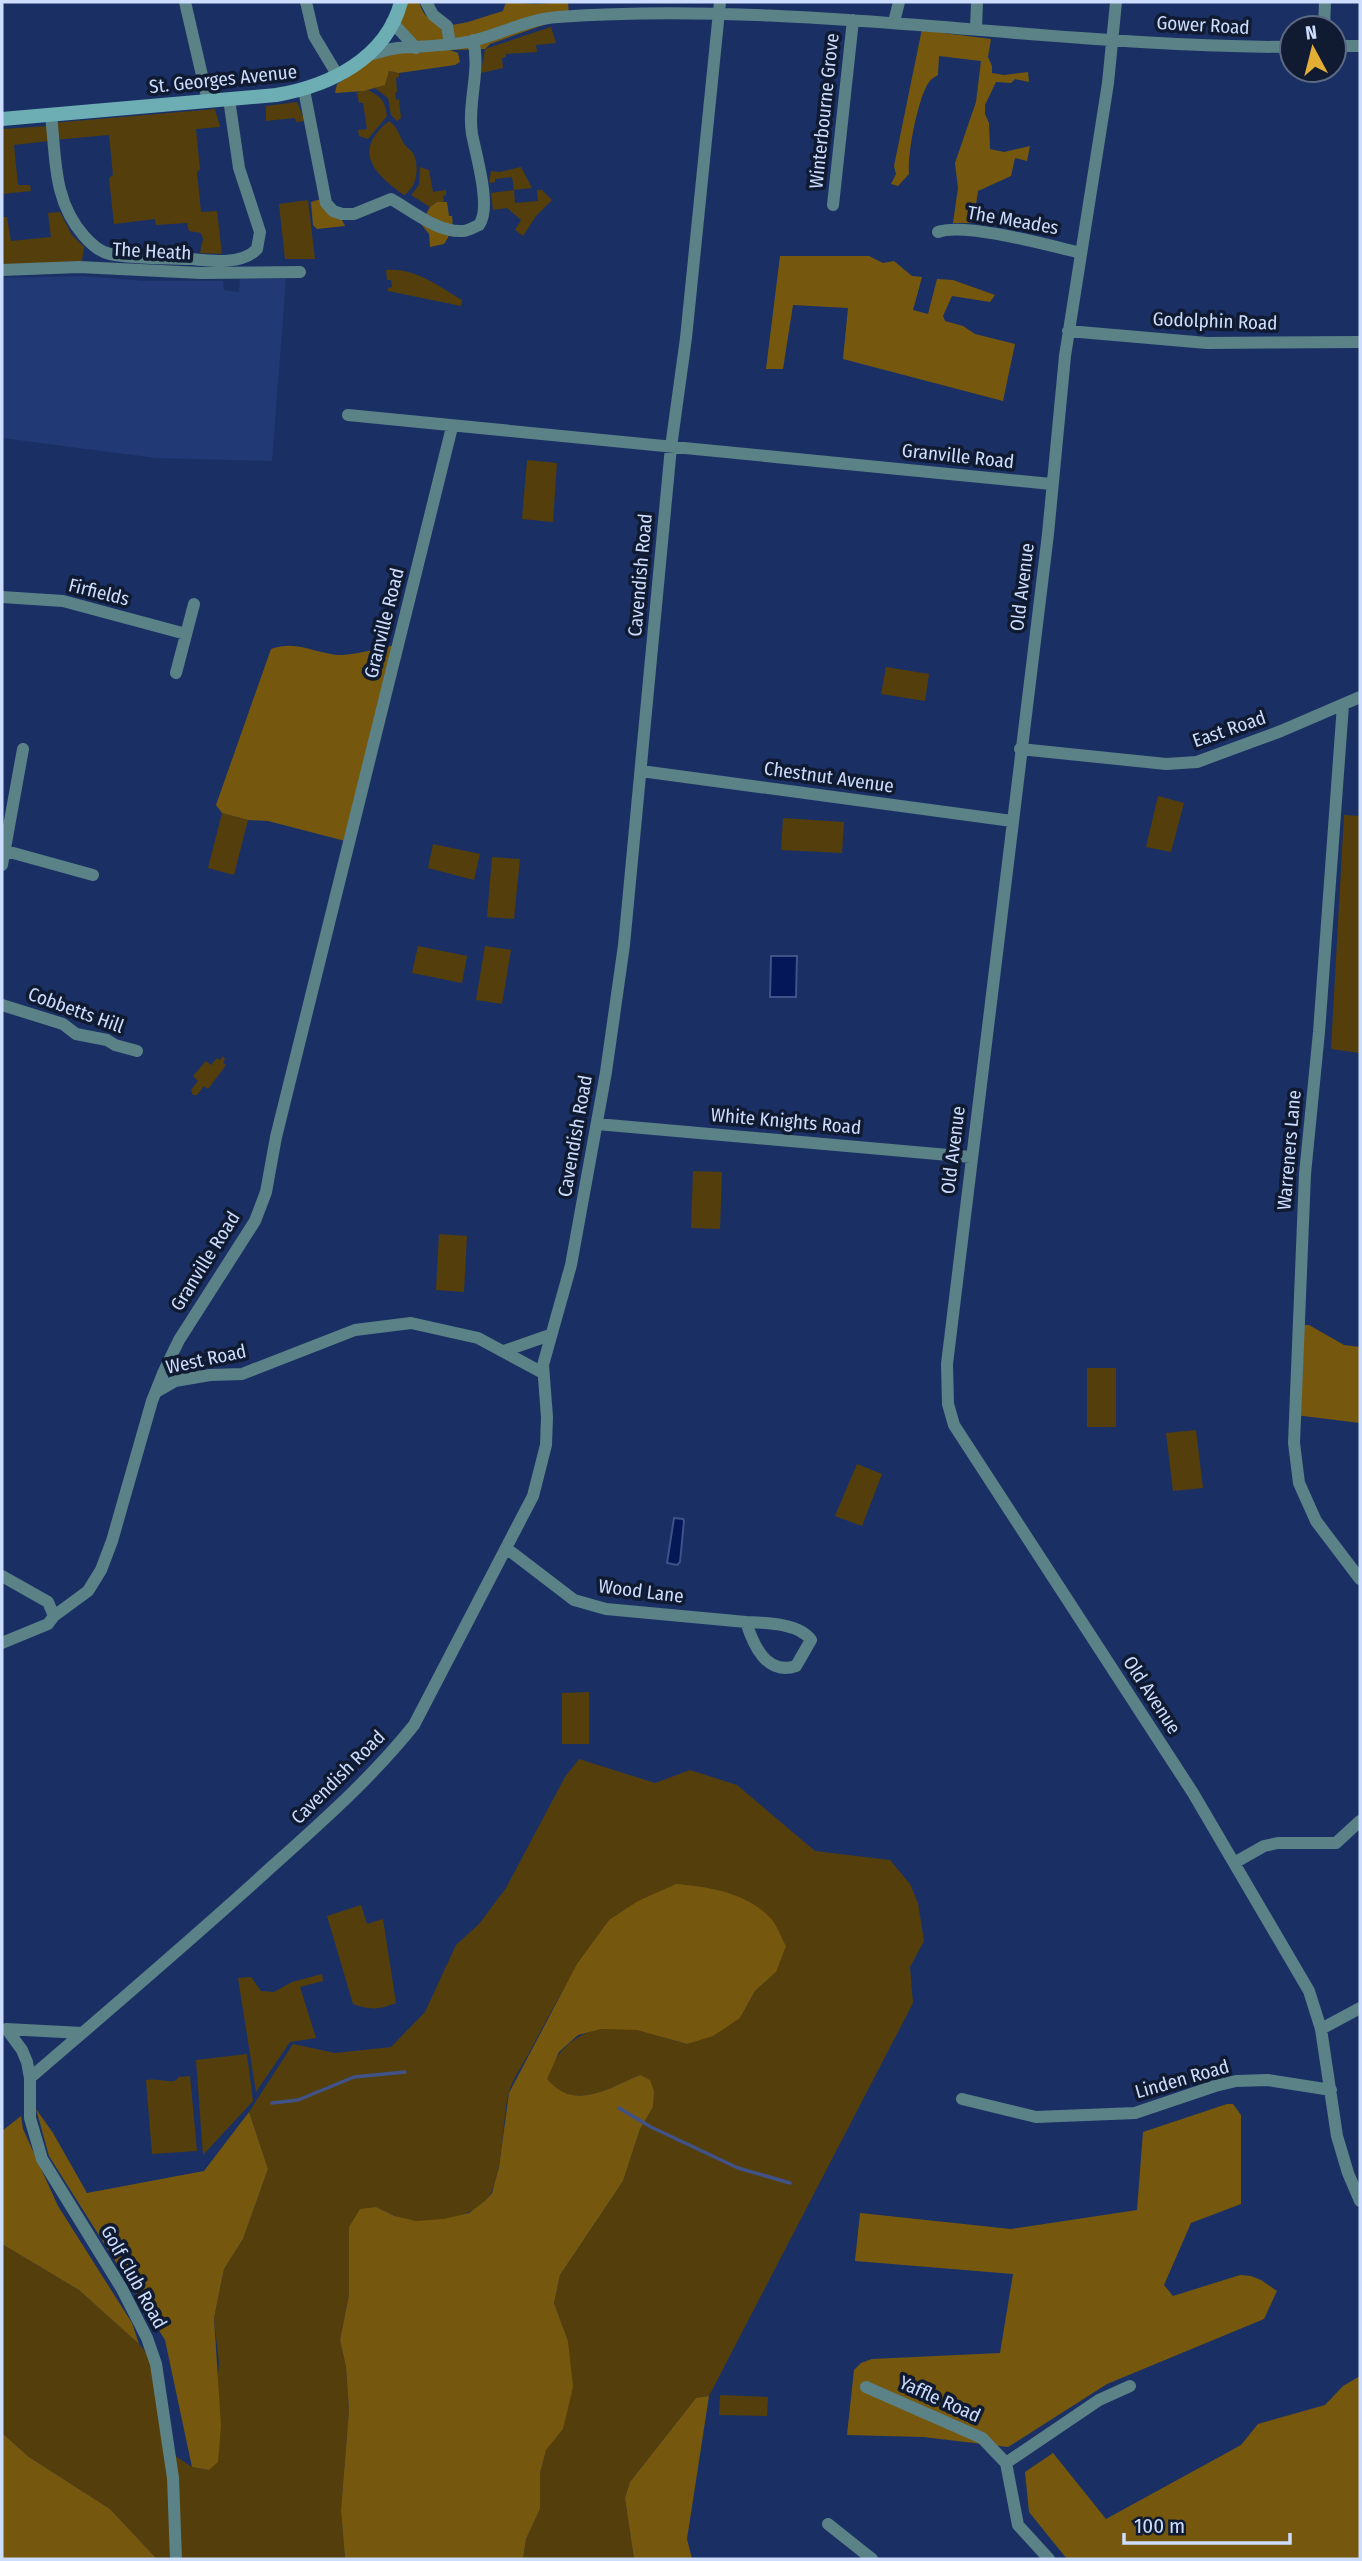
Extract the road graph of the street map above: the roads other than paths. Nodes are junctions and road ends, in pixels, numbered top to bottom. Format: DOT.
graph roads {
  1 [pos="185,2"];
  2 [pos="306,2"];
  3 [pos="401,2"];
  4 [pos="426,2"];
  5 [pos="569,2"];
  6 [pos="899,2"];
  7 [pos="977,2"];
  8 [pos="1116,2"];
  9 [pos="720,8"];
  10 [pos="569,16"];
  11 [pos="853,20"];
  12 [pos="392,22"];
  13 [pos="894,22"];
  14 [pos="976,28"];
  15 [pos="473,40"];
  16 [pos="1113,40"];
  17 [pos="450,44"];
  18 [pos="1278,46"];
  19 [pos="415,48"];
  20 [pos="368,55"];
  21 [pos="338,76"];
  22 [pos="304,90"];
  23 [pos="229,99"];
  24 [pos="208,101"];
  25 [pos="51,115"];
  26 [pos="2,119"];
  27 [pos="833,205"];
  28 [pos="938,232"];
  29 [pos="1081,253"];
  30 [pos="2,270"];
  31 [pos="300,272"];
  32 [pos="1068,331"];
  33 [pos="1360,342"];
  34 [pos="348,415"];
  35 [pos="452,427"];
  36 [pos="671,447"];
  37 [pos="1051,484"];
  38 [pos="2,597"];
  39 [pos="194,604"];
  40 [pos="186,634"];
  41 [pos="176,673"];
  42 [pos="1360,698"];
  43 [pos="1343,705"];
  44 [pos="23,749"];
  45 [pos="1020,749"];
  46 [pos="641,771"];
  47 [pos="1012,821"];
  48 [pos="6,852"];
  49 [pos="2,865"];
  50 [pos="93,875"];
  51 [pos="2,1005"];
  52 [pos="137,1051"];
  53 [pos="597,1124"];
  54 [pos="971,1157"];
  55 [pos="550,1335"];
  56 [pos="504,1351"];
  57 [pos="543,1373"];
  58 [pos="156,1392"];
  59 [pos="506,1548"];
  60 [pos="2,1576"];
  61 [pos="1360,1579"];
  62 [pos="54,1616"];
  63 [pos="746,1622"];
  64 [pos="2,1643"];
  65 [pos="1360,1821"];
  66 [pos="1234,1863"];
  67 [pos="1360,2008"];
  68 [pos="5,2029"];
  69 [pos="1321,2029"];
  70 [pos="82,2034"];
  71 [pos="30,2078"];
  72 [pos="1331,2090"];
  73 [pos="962,2099"];
  74 [pos="1360,2201"];
  75 [pos="1130,2386"];
  76 [pos="866,2387"];
  77 [pos="1006,2463"];
  78 [pos="828,2524"];
  79 [pos="176,2559"];
  80 [pos="872,2559"];
  81 [pos="1049,2559"];
  1 -- 24 [label="street"];
  2 -- 21 [label="street"];
  3 -- 12 [label="main road, St. Georges Avenue"];
  4 -- 17 [label="street"];
  5 -- 10 [label="street"];
  6 -- 13 [label="street"];
  7 -- 14 [label="street"];
  8 -- 16 [label="street, Old Avenue"];
  9 -- 10 [label="street, Gower Road"];
  9 -- 11 [label="street, Gower Road"];
  9 -- 36 [label="street, Cavendish Road"];
  10 -- 15 [label="street, Gower Road"];
  11 -- 13 [label="street, Gower Road"];
  11 -- 27 [label="street, Winterbourne Grove"];
  12 -- 19 [label="street"];
  12 -- 20 [label="main road, St. Georges Avenue"];
  13 -- 14 [label="street, Gower Road"];
  14 -- 16 [label="street, Gower Road"];
  15 -- 17 [label="street, Gower Road"];
  15 -- 22 [label="street"];
  16 -- 18 [label="street, Gower Road"];
  16 -- 29 [label="street, Old Avenue"];
  17 -- 19 [label="street, Gower Road"];
  19 -- 20 [label="street, Gower Road"];
  20 -- 21 [label="main road, St. Georges Avenue"];
  21 -- 22 [label="main road, St. Georges Avenue"];
  22 -- 23 [label="main road, St. Georges Avenue"];
  23 -- 24 [label="main road, St. Georges Avenue"];
  23 -- 25 [label="street"];
  24 -- 25 [label="main road, St. Georges Avenue"];
  25 -- 26 [label="main road, St. Georges Avenue"];
  28 -- 29 [label="street, The Meades"];
  29 -- 32 [label="street, Old Avenue"];
  30 -- 31 [label="street, The Heath"];
  32 -- 33 [label="street, Godolphin Road"];
  32 -- 37 [label="street, Old Avenue"];
  34 -- 35 [label="street"];
  35 -- 36 [label="street, Granville Road"];
  35 -- 58 [label="street, Granville Road"];
  36 -- 37 [label="street, Granville Road"];
  36 -- 46 [label="street, Cavendish Road"];
  37 -- 45 [label="street, Old Avenue"];
  38 -- 40 [label="street, Firfields"];
  39 -- 40 [label="street"];
  40 -- 41 [label="street"];
  42 -- 43 [label="street, East Road"];
  43 -- 45 [label="street, East Road"];
  43 -- 61 [label="street, Warreners Lane"];
  44 -- 48 [label="street"];
  45 -- 47 [label="street, Old Avenue"];
  46 -- 47 [label="street, Chestnut Avenue"];
  46 -- 53 [label="street, Cavendish Road"];
  47 -- 54 [label="street, Old Avenue"];
  48 -- 49 [label="street"];
  48 -- 50 [label="street"];
  51 -- 52 [label="street, Cobbetts Hill"];
  53 -- 54 [label="street, White Knights Road"];
  53 -- 55 [label="street, Cavendish Road"];
  54 -- 66 [label="street, Old Avenue"];
  55 -- 56 [label="street"];
  55 -- 57 [label="street, Cavendish Road"];
  56 -- 57 [label="street, West Road"];
  56 -- 58 [label="street, West Road"];
  57 -- 59 [label="street, Cavendish Road"];
  58 -- 62 [label="street, West Road"];
  59 -- 63 [label="street, Wood Lane"];
  59 -- 70 [label="street, Cavendish Road"];
  60 -- 62 [label="street"];
  62 -- 64 [label="street, West Road"];
  63 -- 63 [label="street, Wood Lane"];
  65 -- 66 [label="street"];
  66 -- 69 [label="street, Old Avenue"];
  67 -- 69 [label="street"];
  68 -- 70 [label="street"];
  68 -- 71 [label="street, Golf Club Road"];
  69 -- 72 [label="street, Old Avenue"];
  70 -- 71 [label="street, Cavendish Road"];
  71 -- 79 [label="street, Golf Club Road"];
  72 -- 73 [label="street, Linden Road"];
  72 -- 74 [label="street, Old Avenue"];
  75 -- 77 [label="street"];
  76 -- 77 [label="street, Yaffle Road"];
  77 -- 81 [label="street"];
  78 -- 80 [label="street"];
}
